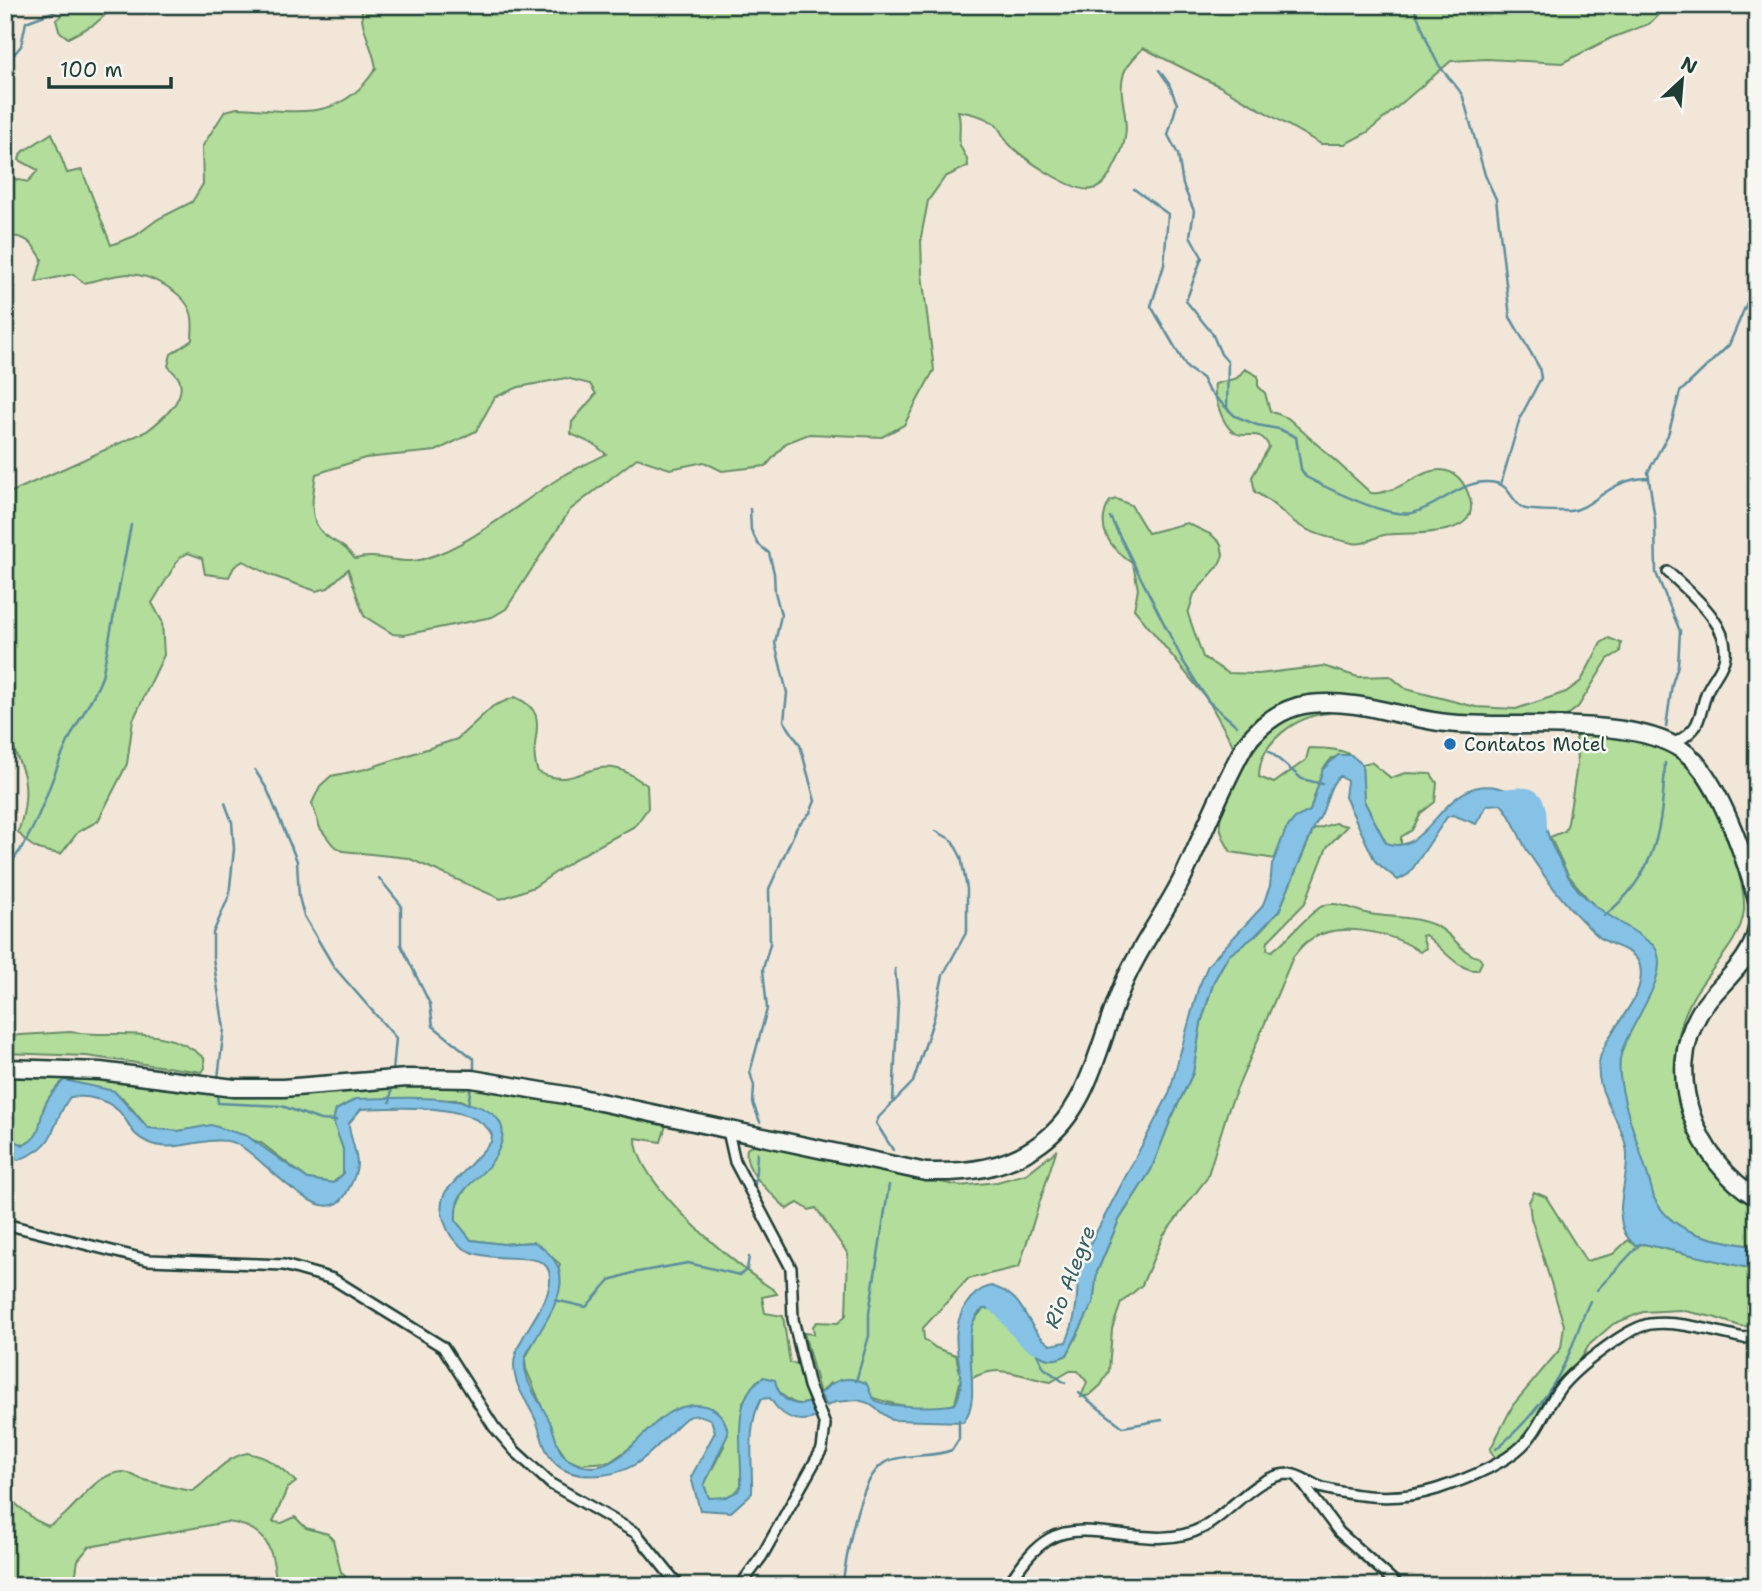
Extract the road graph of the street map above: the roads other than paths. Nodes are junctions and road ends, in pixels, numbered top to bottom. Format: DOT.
graph roads {
  1 [pos="1668,572"];
  2 [pos="1672,745"];
  3 [pos="1757,901"];
  4 [pos="1757,929"];
  5 [pos="5,1068"];
  6 [pos="728,1131"];
  7 [pos="1757,1198"];
  8 [pos="5,1224"];
  9 [pos="1757,1335"];
  10 [pos="1744,1338"];
  11 [pos="1757,1345"];
  12 [pos="1297,1475"];
  13 [pos="1326,1489"];
  14 [pos="1319,1505"];
  15 [pos="679,1586"];
  16 [pos="740,1586"];
  17 [pos="1007,1586"];
  18 [pos="1399,1586"];
  1 -- 2 [label="street"];
  2 -- 3 [label="highway"];
  2 -- 6 [label="highway"];
  4 -- 7 [label="highway"];
  5 -- 6 [label="highway"];
  6 -- 16 [label="street"];
  8 -- 15 [label="street"];
  9 -- 10 [label="street"];
  10 -- 11 [label="street"];
  10 -- 13 [label="street"];
  12 -- 13 [label="street"];
  12 -- 14 [label="street"];
  12 -- 17 [label="street"];
  13 -- 14 [label="street"];
  14 -- 18 [label="street"];
}
